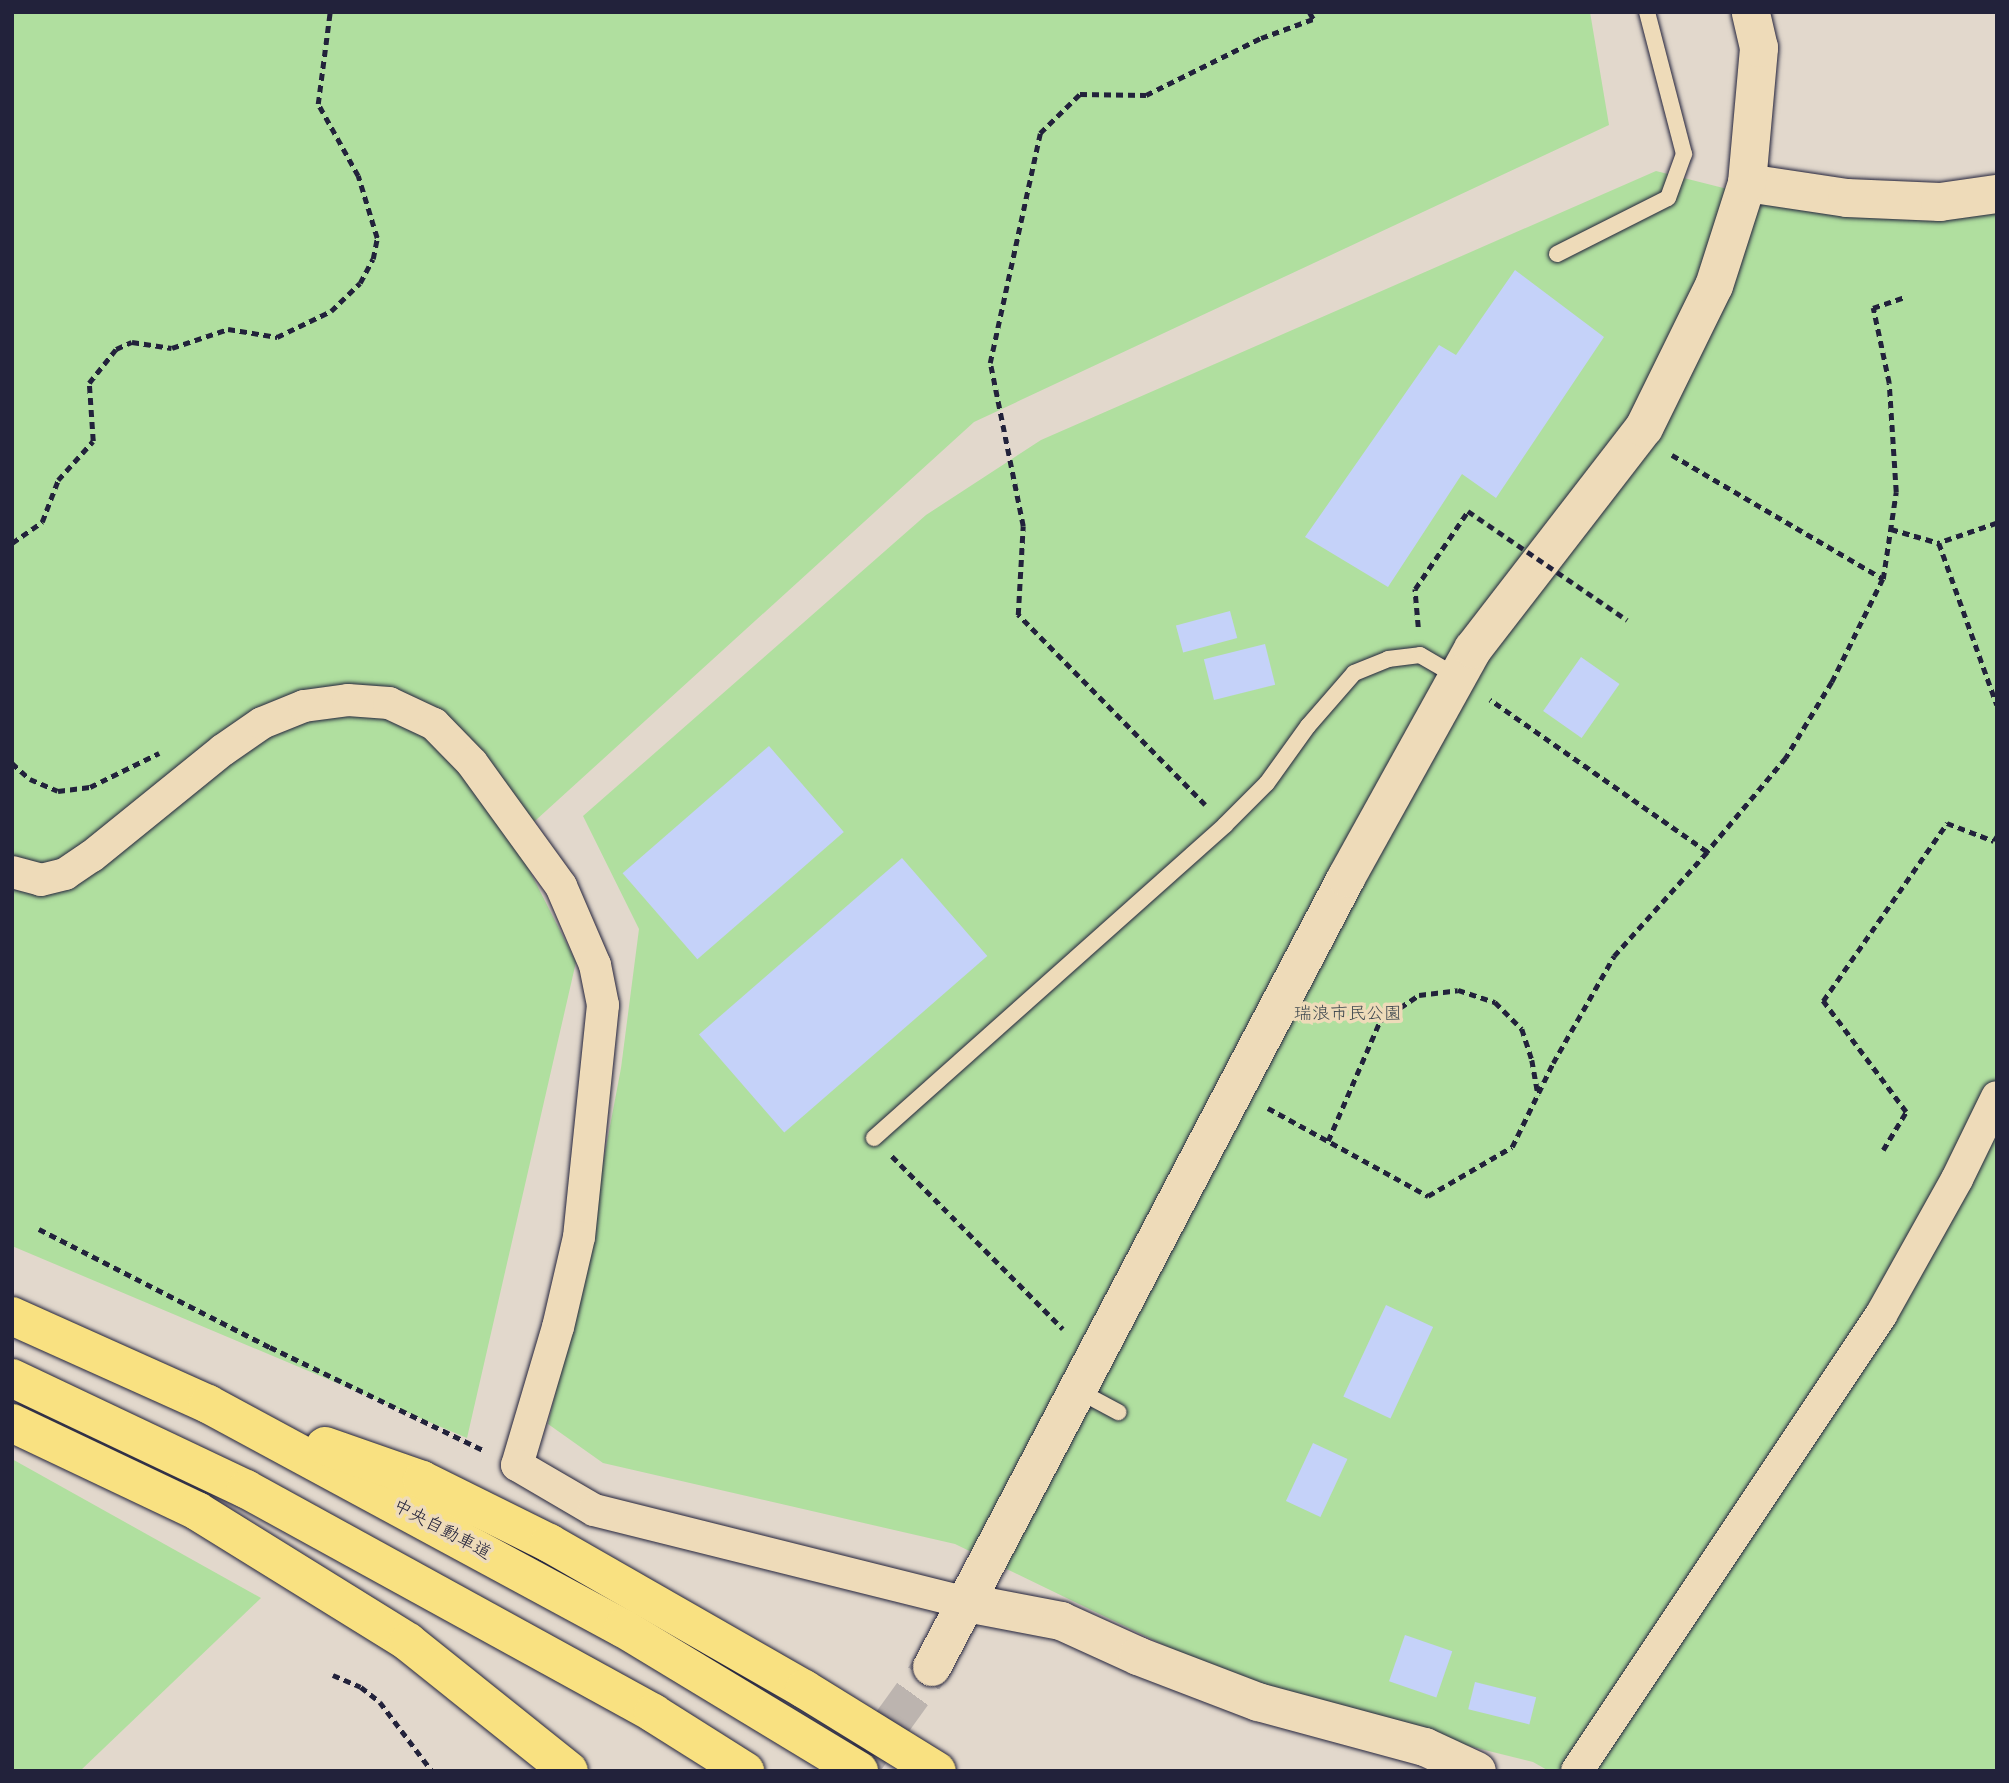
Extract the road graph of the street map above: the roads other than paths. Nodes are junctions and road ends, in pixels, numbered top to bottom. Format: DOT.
graph roads {
  1 [pos="1647,12"];
  2 [pos="1751,12"];
  3 [pos="1747,183"];
  4 [pos="1997,194"];
  5 [pos="1557,254"];
  6 [pos="1458,677"];
  7 [pos="12,872"];
  8 [pos="1997,1097"];
  9 [pos="874,1138"];
  10 [pos="12,1315"];
  11 [pos="12,1378"];
  12 [pos="1077,1390"];
  13 [pos="208,1404"];
  14 [pos="1118,1412"];
  15 [pos="12,1423"];
  16 [pos="967,1603"];
  17 [pos="932,1667"];
  18 [pos="569,1771"];
  19 [pos="745,1771"];
  20 [pos="859,1771"];
  21 [pos="937,1771"];
  22 [pos="1477,1771"];
  23 [pos="1577,1771"];
  1 -- 5 [label="lane"];
  2 -- 3 [label="street"];
  3 -- 4 [label="street"];
  3 -- 6 [label="street"];
  6 -- 9 [label="lane"];
  6 -- 12 [label="street"];
  7 -- 16 [label="street"];
  8 -- 23 [label="street"];
  10 -- 13 [label="highway, 中央自動車道"];
  11 -- 19 [label="highway"];
  12 -- 14 [label="lane"];
  12 -- 16 [label="street"];
  13 -- 20 [label="highway, 中央自動車道"];
  13 -- 21 [label="highway"];
  15 -- 18 [label="highway"];
  16 -- 17 [label="street"];
  16 -- 22 [label="street"];
}
